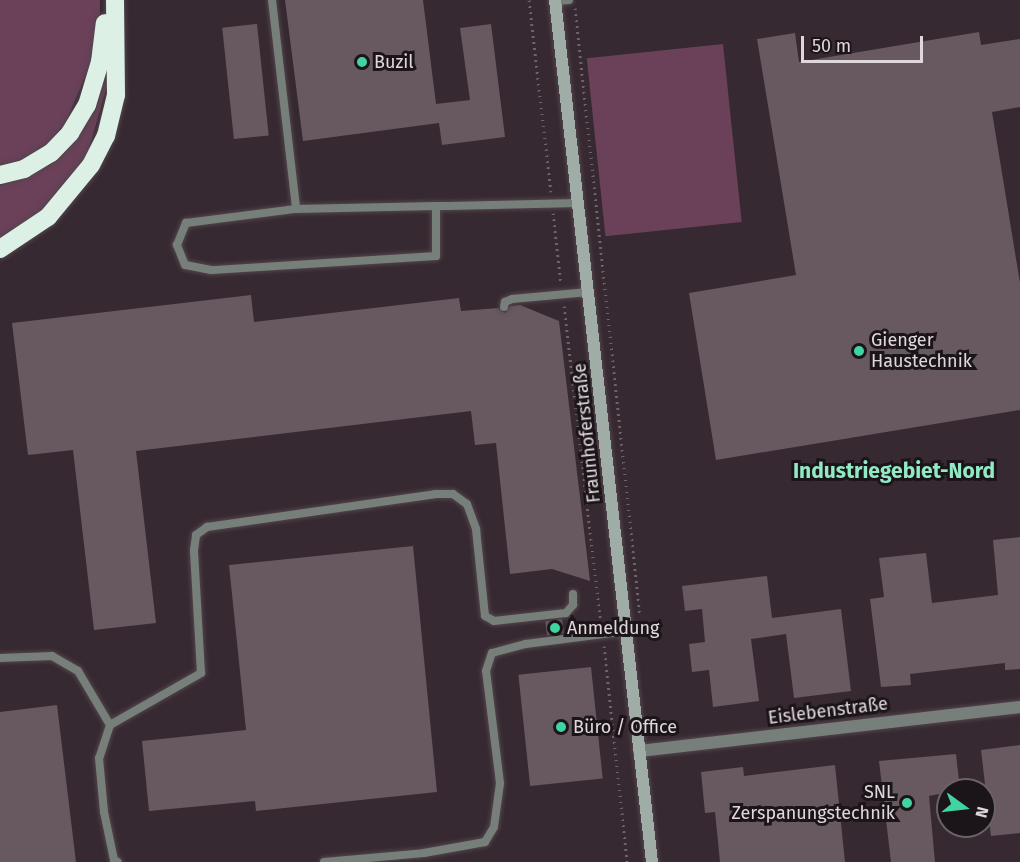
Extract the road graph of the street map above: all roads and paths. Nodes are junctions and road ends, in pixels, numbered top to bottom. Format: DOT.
graph roads {
  1 [pos="105,0"];
  2 [pos="115,0"];
  3 [pos="272,0"];
  4 [pos="529,0"];
  5 [pos="569,0"];
  6 [pos="574,0"];
  7 [pos="555,1"];
  8 [pos="0,176"];
  9 [pos="578,203"];
  10 [pos="552,204"];
  11 [pos="436,206"];
  12 [pos="296,209"];
  13 [pos="0,249"];
  14 [pos="590,292"];
  15 [pos="562,297"];
  16 [pos="504,307"];
  17 [pos="573,594"];
  18 [pos="641,623"];
  19 [pos="626,632"];
  20 [pos="603,636"];
  21 [pos="0,657"];
  22 [pos="1020,707"];
  23 [pos="110,726"];
  24 [pos="639,751"];
  25 [pos="118,862"];
  26 [pos="324,862"];
  27 [pos="627,862"];
  28 [pos="652,862"];
  1 -- 8 [label="highway"];
  2 -- 13 [label="highway"];
  3 -- 12 [label="lane"];
  4 -- 10 [label="path"];
  5 -- 7 [label="lane"];
  6 -- 18 [label="path"];
  7 -- 9 [label="street, Fraunhoferstraße"];
  9 -- 10 [label="lane"];
  9 -- 14 [label="street, Fraunhoferstraße"];
  10 -- 11 [label="lane"];
  10 -- 15 [label="path"];
  11 -- 12 [label="lane"];
  11 -- 12 [label="lane"];
  14 -- 15 [label="lane"];
  14 -- 19 [label="street, Fraunhoferstraße"];
  15 -- 16 [label="lane"];
  15 -- 20 [label="path"];
  17 -- 23 [label="lane"];
  19 -- 20 [label="lane"];
  19 -- 24 [label="street, Fraunhoferstraße"];
  20 -- 26 [label="lane"];
  20 -- 27 [label="path"];
  21 -- 23 [label="lane"];
  22 -- 24 [label="street, Eislebenstraße"];
  23 -- 25 [label="lane"];
  24 -- 28 [label="street, Fraunhoferstraße"];
}
